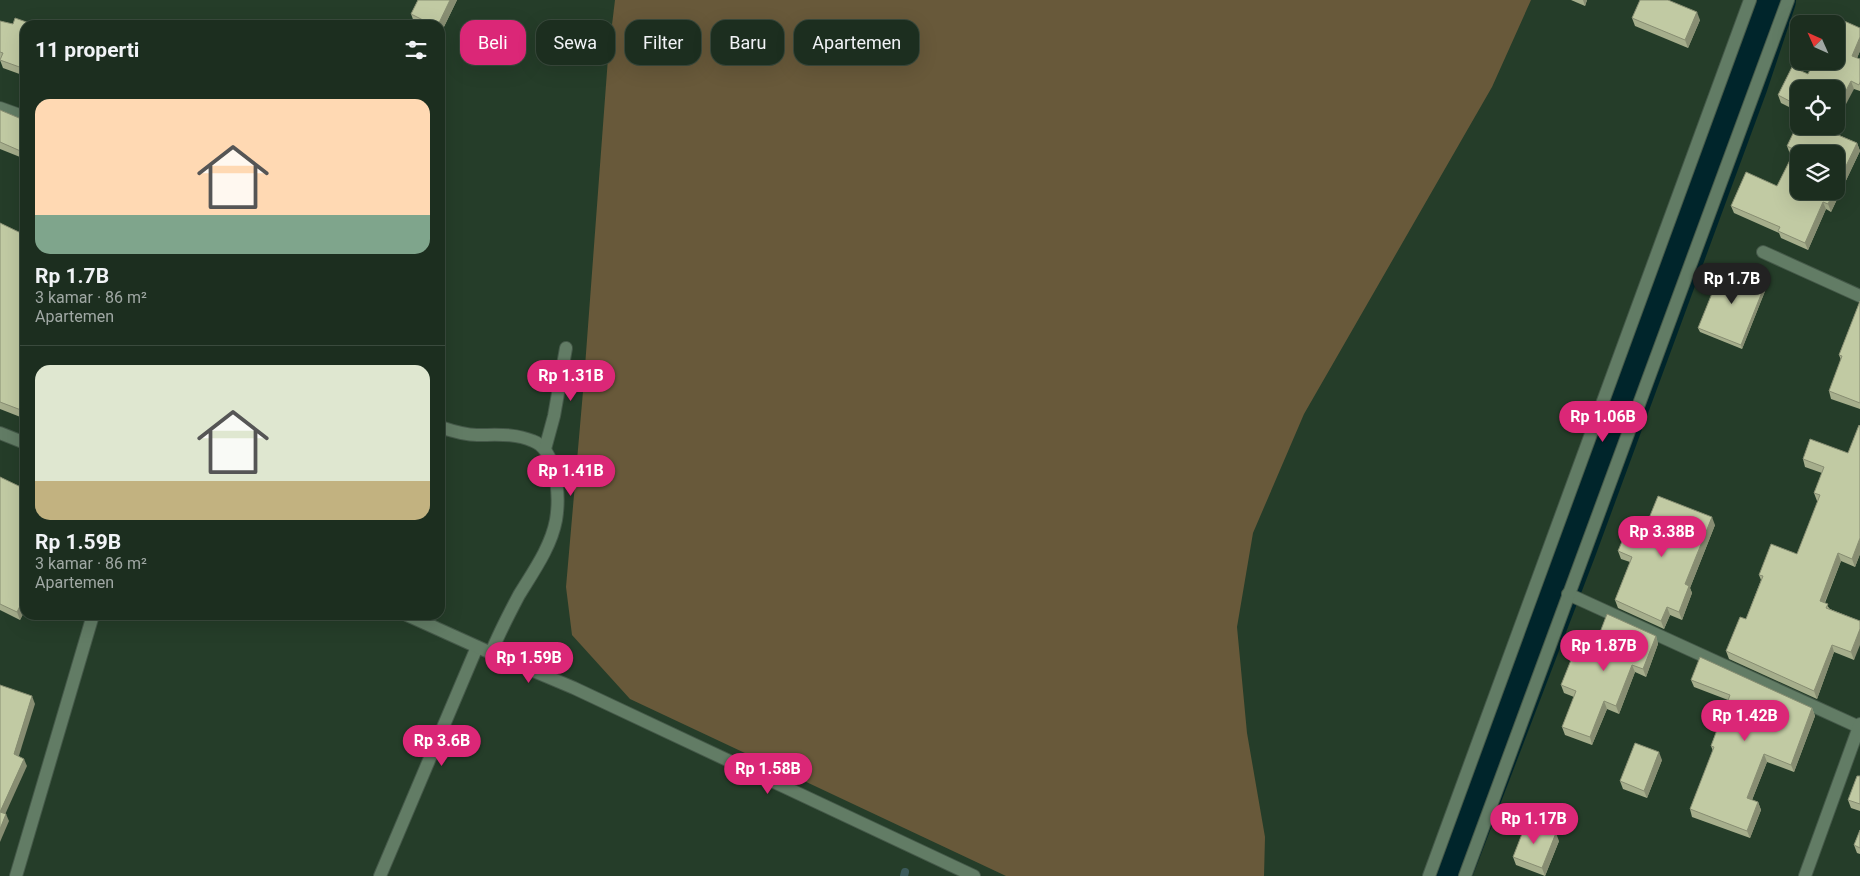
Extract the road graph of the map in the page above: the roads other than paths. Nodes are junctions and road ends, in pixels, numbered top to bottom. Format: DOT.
graph roads {
  1 [pos="1750,0"];
  2 [pos="1788,0"];
  3 [pos="0,108"];
  4 [pos="20,115"];
  5 [pos="1763,252"];
  6 [pos="1860,296"];
  7 [pos="566,348"];
  8 [pos="445,428"];
  9 [pos="0,432"];
  10 [pos="20,441"];
  11 [pos="545,449"];
  12 [pos="1568,594"];
  13 [pos="92,620"];
  14 [pos="418,620"];
  15 [pos="478,647"];
  16 [pos="493,654"];
  17 [pos="1859,726"];
  18 [pos="16,876"];
  19 [pos="380,876"];
  20 [pos="974,876"];
  21 [pos="1429,876"];
  22 [pos="1465,876"];
  23 [pos="1805,876"];
  1 -- 21 [label="street"];
  2 -- 12 [label="street"];
  3 -- 4 [label="street"];
  5 -- 6 [label="street"];
  7 -- 11 [label="street"];
  8 -- 11 [label="street"];
  9 -- 10 [label="street"];
  11 -- 16 [label="street"];
  12 -- 17 [label="street"];
  12 -- 22 [label="street"];
  13 -- 18 [label="street"];
  14 -- 15 [label="street"];
  15 -- 16 [label="street"];
  15 -- 19 [label="street"];
  16 -- 20 [label="street"];
  17 -- 23 [label="street"];
}
